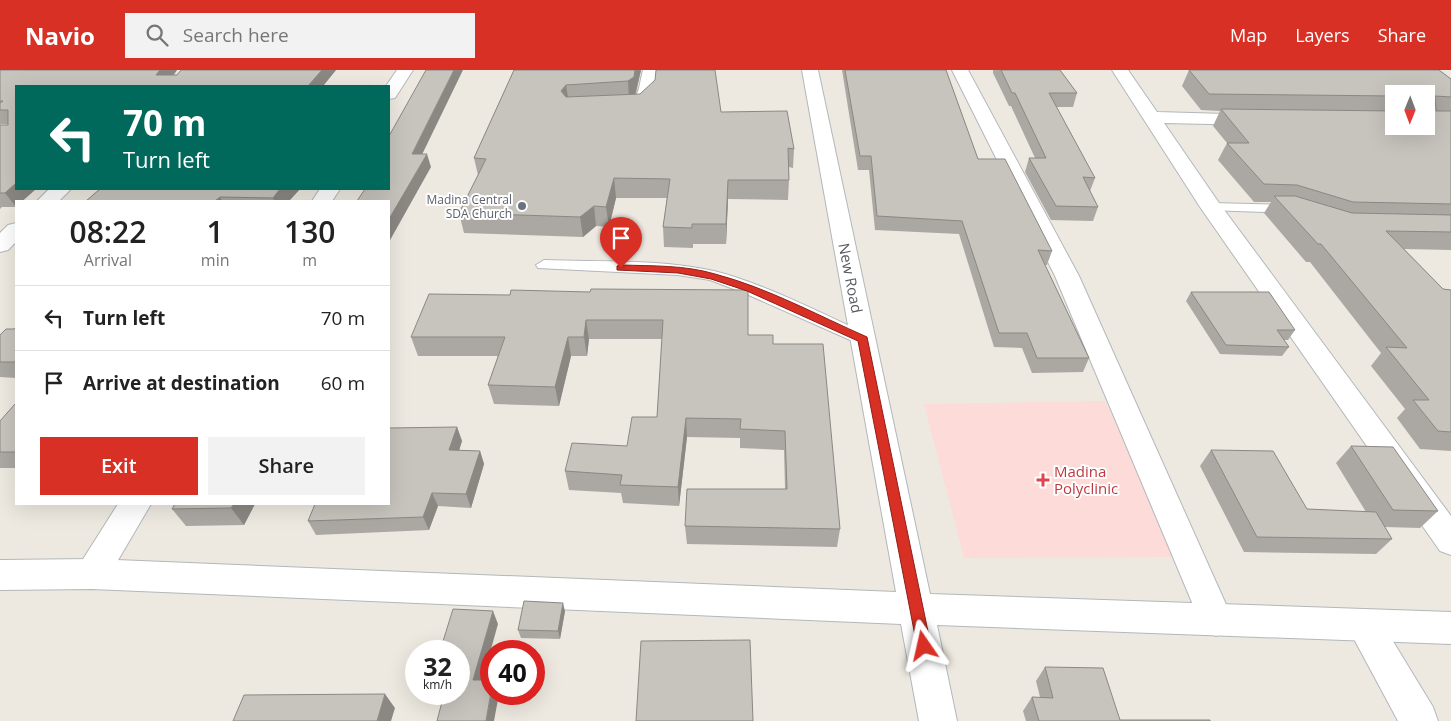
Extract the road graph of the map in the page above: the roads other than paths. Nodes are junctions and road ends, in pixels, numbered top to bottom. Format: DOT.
graph roads {
  1 [pos="405,70"];
  2 [pos="651,70"];
  3 [pos="810,70"];
  4 [pos="960,70"];
  5 [pos="1120,70"];
  6 [pos="390,92"];
  7 [pos="607,108"];
  8 [pos="1150,117"];
  9 [pos="1277,119"];
  10 [pos="59,190"];
  11 [pos="48,200"];
  12 [pos="1211,207"];
  13 [pos="1305,212"];
  14 [pos="15,231"];
  15 [pos="0,245"];
  16 [pos="544,265"];
  17 [pos="863,339"];
  18 [pos="134,505"];
  19 [pos="1451,541"];
  20 [pos="92,574"];
  21 [pos="0,575"];
  22 [pos="917,609"];
  23 [pos="1216,620"];
  24 [pos="1365,626"];
  25 [pos="1451,628"];
  26 [pos="938,721"];
  27 [pos="1419,721"];
  1 -- 6 [label="street"];
  2 -- 7 [label="street"];
  3 -- 17 [label="street, New Road"];
  4 -- 23 [label="street"];
  5 -- 8 [label="street"];
  8 -- 9 [label="street"];
  8 -- 12 [label="street"];
  10 -- 11 [label="street"];
  12 -- 13 [label="lane"];
  12 -- 19 [label="street"];
  14 -- 15 [label="street"];
  16 -- 17 [label="lane"];
  17 -- 22 [label="street, New Road"];
  18 -- 20 [label="street"];
  20 -- 21 [label="street"];
  20 -- 22 [label="street"];
  22 -- 23 [label="street"];
  22 -- 26 [label="street, New Road"];
  23 -- 24 [label="street"];
  24 -- 25 [label="street"];
  24 -- 27 [label="street"];
}
